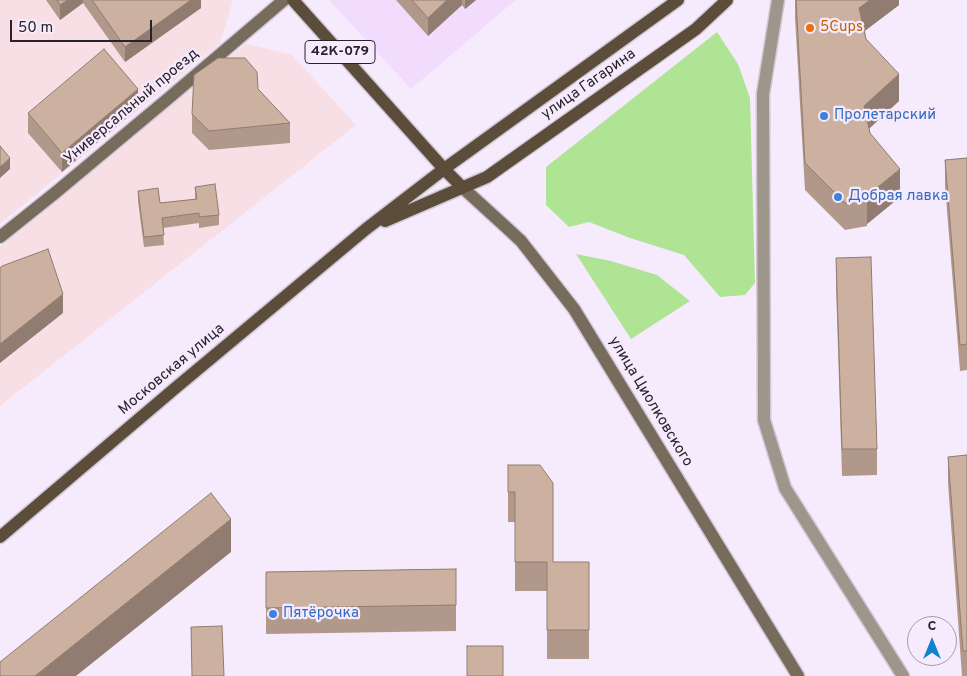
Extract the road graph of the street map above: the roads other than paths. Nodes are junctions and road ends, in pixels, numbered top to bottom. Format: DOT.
graph roads {
  1 [pos="284,0"];
  2 [pos="293,0"];
  3 [pos="678,0"];
  4 [pos="727,0"];
  5 [pos="778,0"];
  6 [pos="444,169"];
  7 [pos="462,187"];
  8 [pos="366,229"];
  9 [pos="0,237"];
  10 [pos="0,537"];
  11 [pos="798,676"];
  12 [pos="903,676"];
  1 -- 9 [label="main road, Универсальный проезд"];
  2 -- 6 [label="main road, 42К-079"];
  3 -- 6 [label="main road, улица Гагарина"];
  4 -- 7 [label="main road, улица Гагарина"];
  5 -- 12 [label="street"];
  6 -- 7 [label="main road, улица Циолковского"];
  6 -- 8 [label="main road, Московская улица"];
  7 -- 8 [label="main road, Московская улица"];
  7 -- 11 [label="main road, улица Циолковского"];
  8 -- 10 [label="main road, Московская улица"];
}
